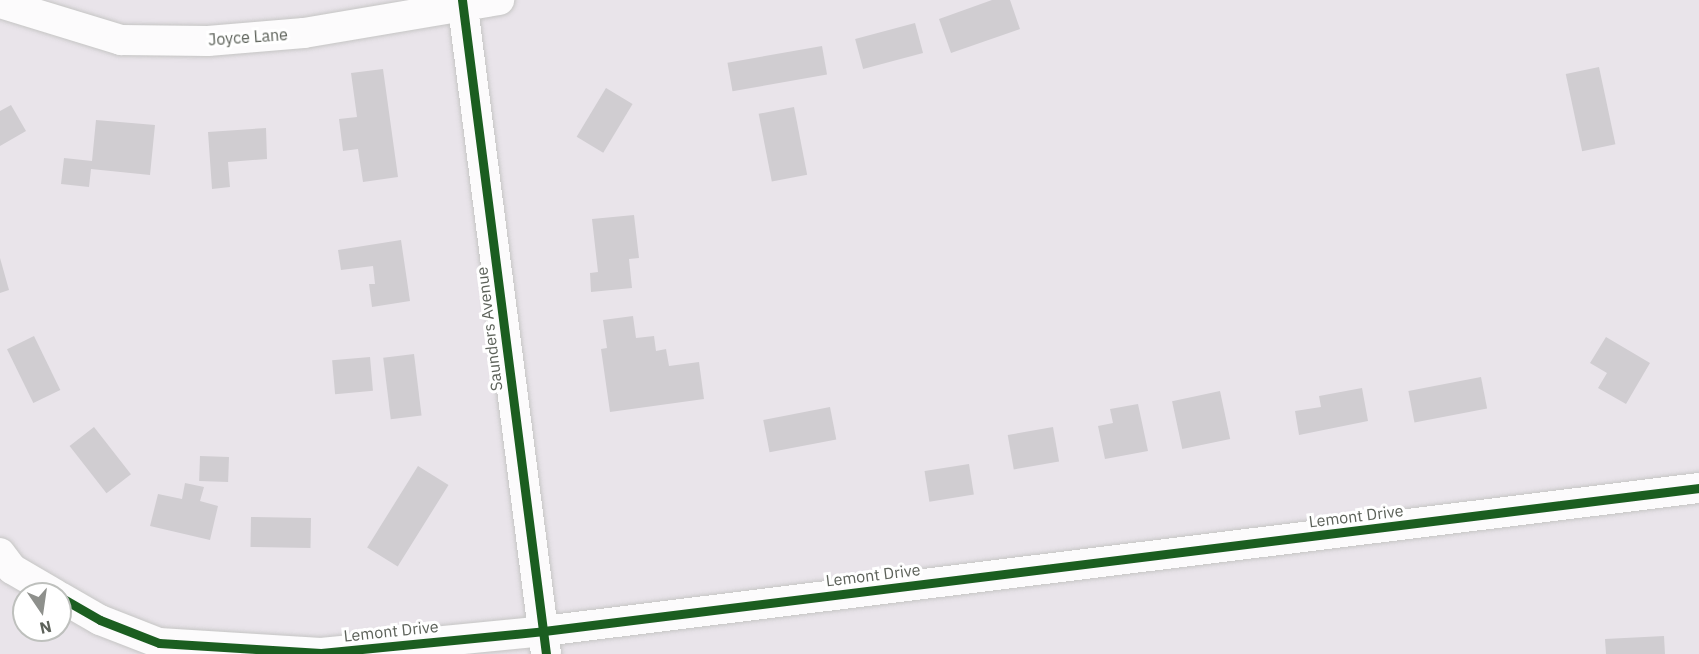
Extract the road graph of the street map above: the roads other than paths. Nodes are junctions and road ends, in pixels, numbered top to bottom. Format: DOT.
graph roads {
  1 [pos="499,0"];
  2 [pos="0,3"];
  3 [pos="463,3"];
  4 [pos="1699,488"];
  5 [pos="4,567"];
  6 [pos="32,582"];
  7 [pos="72,604"];
  8 [pos="545,642"];
  1 -- 3 [label="street, Joyce Lane"];
  2 -- 3 [label="street, Joyce Lane"];
  3 -- 8 [label="street, Saunders Avenue"];
  4 -- 8 [label="street, Lemont Drive"];
  5 -- 6 [label="street"];
  7 -- 8 [label="street, Lemont Drive"];
}
